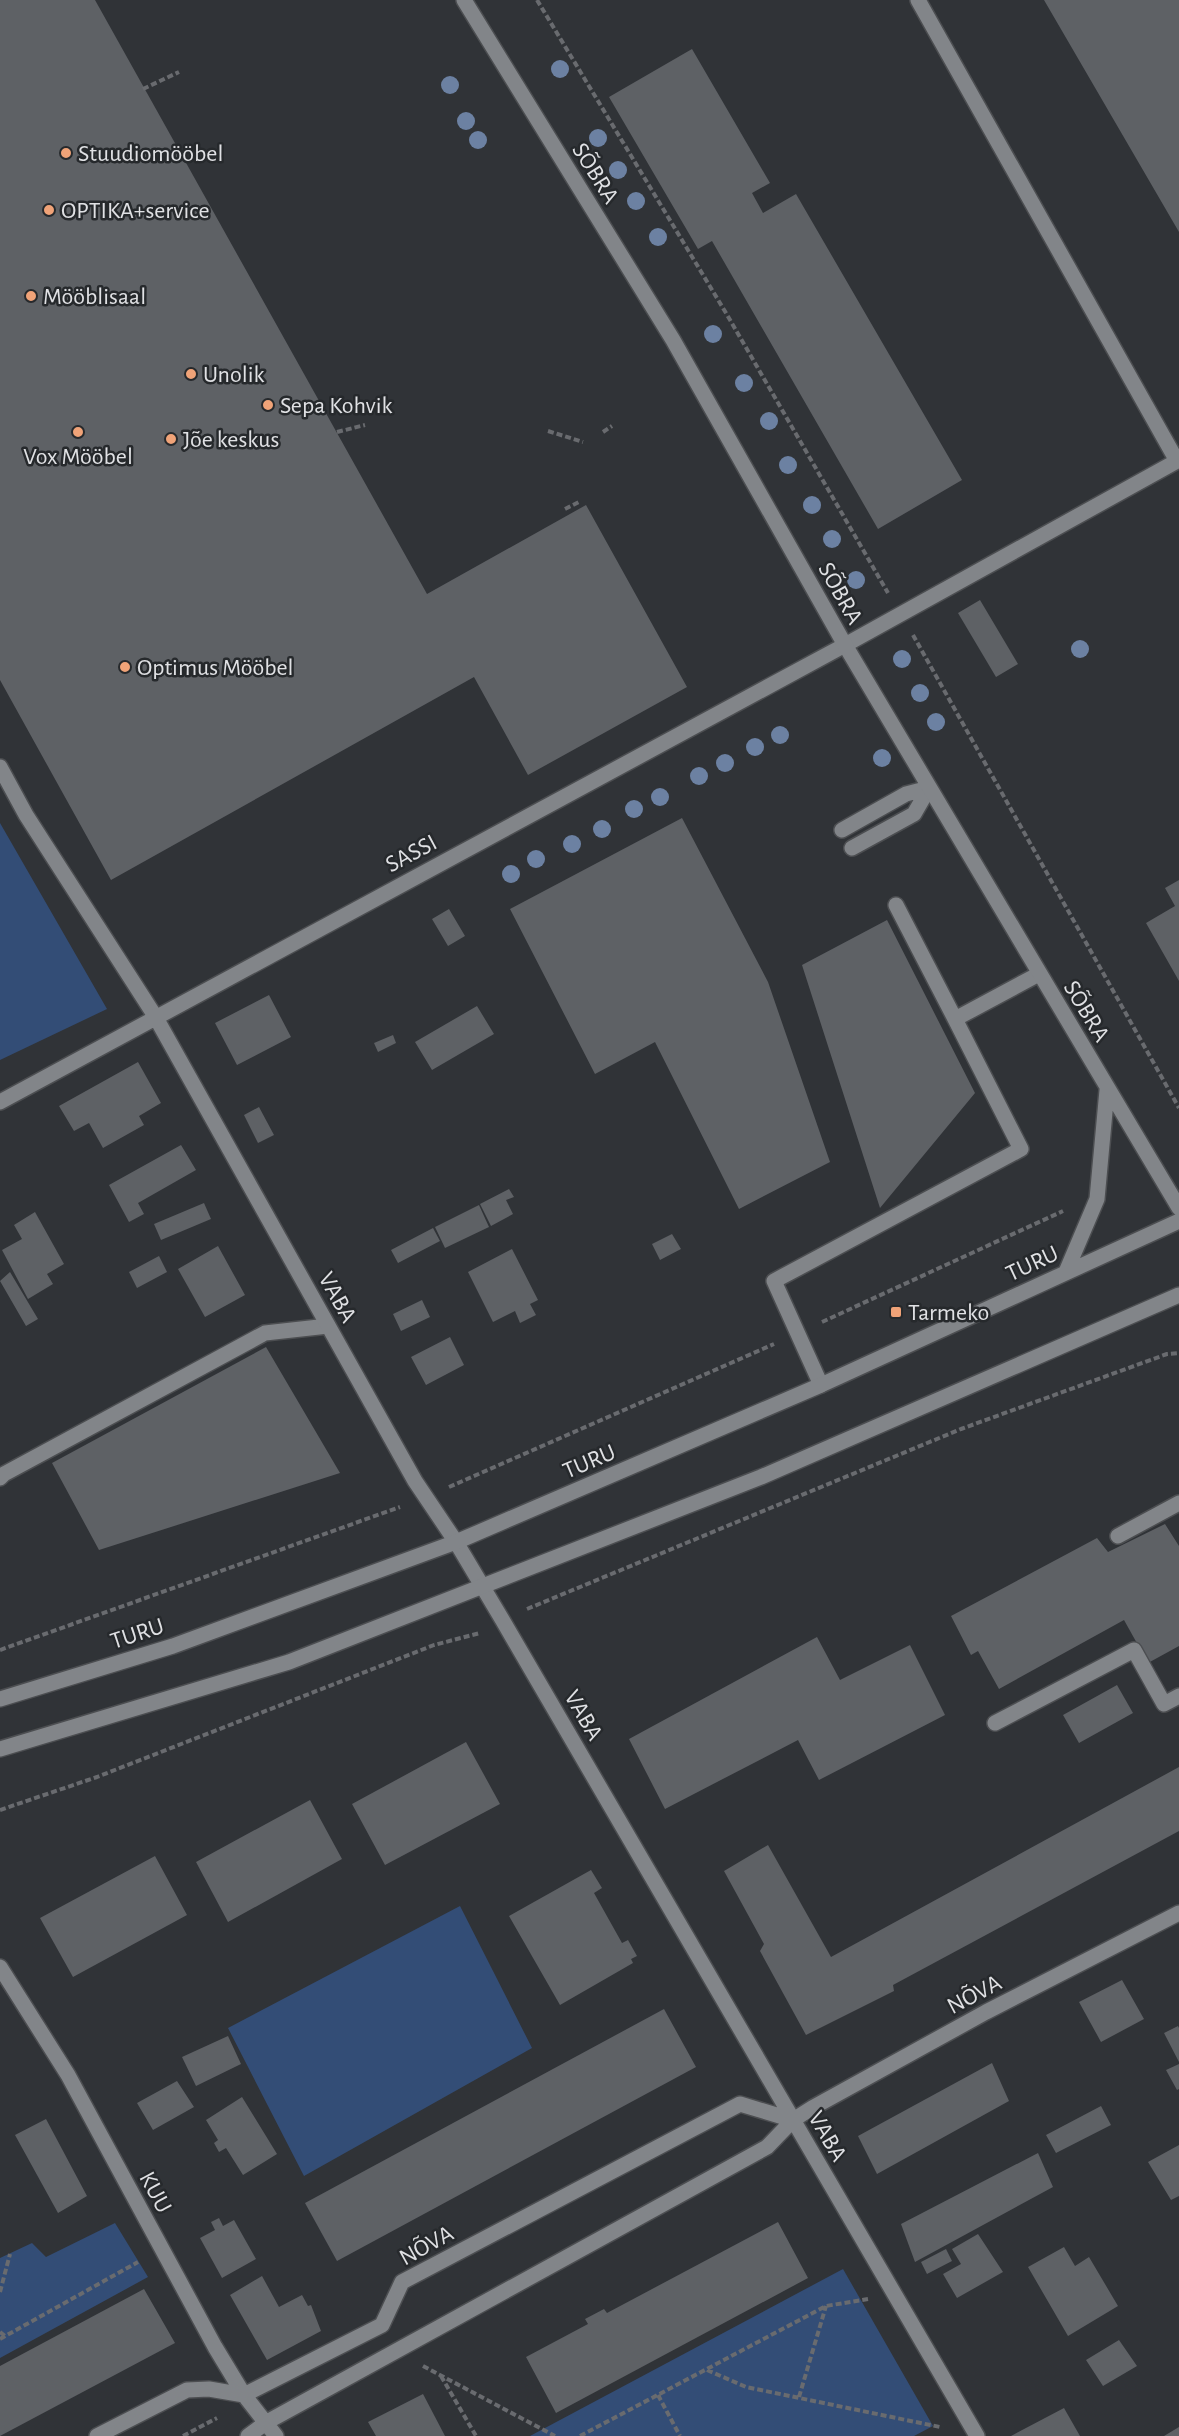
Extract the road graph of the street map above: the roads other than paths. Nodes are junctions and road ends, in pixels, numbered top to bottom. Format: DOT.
graph roads {
  1 [pos="464,0"];
  2 [pos="918,0"];
  3 [pos="845,645"];
  4 [pos="0,767"];
  5 [pos="929,789"];
  6 [pos="842,830"];
  7 [pos="852,849"];
  8 [pos="896,905"];
  9 [pos="1039,974"];
  10 [pos="155,1016"];
  11 [pos="955,1019"];
  12 [pos="1107,1090"];
  13 [pos="0,1102"];
  14 [pos="1179,1208"];
  15 [pos="1179,1221"];
  16 [pos="1066,1272"];
  17 [pos="1179,1295"];
  18 [pos="328,1326"];
  19 [pos="821,1385"];
  20 [pos="0,1478"];
  21 [pos="1179,1503"];
  22 [pos="1118,1536"];
  23 [pos="456,1542"];
  24 [pos="483,1587"];
  25 [pos="1179,1696"];
  26 [pos="0,1699"];
  27 [pos="995,1723"];
  28 [pos="0,1749"];
  29 [pos="1179,1913"];
  30 [pos="0,1967"];
  31 [pos="793,2120"];
  32 [pos="244,2395"];
  33 [pos="267,2422"];
  34 [pos="976,2435"];
  35 [pos="97,2436"];
  36 [pos="248,2436"];
  37 [pos="276,2436"];
  1 -- 3 [label="street, SÕBRA"];
  2 -- 3 [label="street, SASSI"];
  3 -- 5 [label="street, SÕBRA"];
  3 -- 10 [label="street, SASSI"];
  4 -- 10 [label="street, VABA"];
  5 -- 6 [label="street"];
  5 -- 7 [label="street"];
  5 -- 9 [label="street, SÕBRA"];
  8 -- 11 [label="street"];
  9 -- 11 [label="street"];
  9 -- 12 [label="street, SÕBRA"];
  10 -- 13 [label="street, SASSI"];
  10 -- 18 [label="street, VABA"];
  11 -- 19 [label="street"];
  12 -- 14 [label="street, SÕBRA"];
  12 -- 16 [label="street"];
  15 -- 16 [label="street, TURU"];
  16 -- 19 [label="street, TURU"];
  17 -- 24 [label="street"];
  18 -- 20 [label="street"];
  18 -- 23 [label="street, VABA"];
  19 -- 23 [label="street, TURU"];
  21 -- 22 [label="street"];
  23 -- 24 [label="street, VABA"];
  23 -- 26 [label="street, TURU"];
  24 -- 28 [label="street"];
  24 -- 31 [label="street, VABA"];
  25 -- 27 [label="street"];
  29 -- 31 [label="street, NÕVA"];
  30 -- 32 [label="street, KUU"];
  31 -- 32 [label="street, NÕVA"];
  31 -- 33 [label="street, NÕVA"];
  31 -- 34 [label="street, VABA"];
  32 -- 33 [label="street, KUU"];
  32 -- 35 [label="street"];
  33 -- 36 [label="street, NÕVA"];
  33 -- 37 [label="street, KUU"];
}
